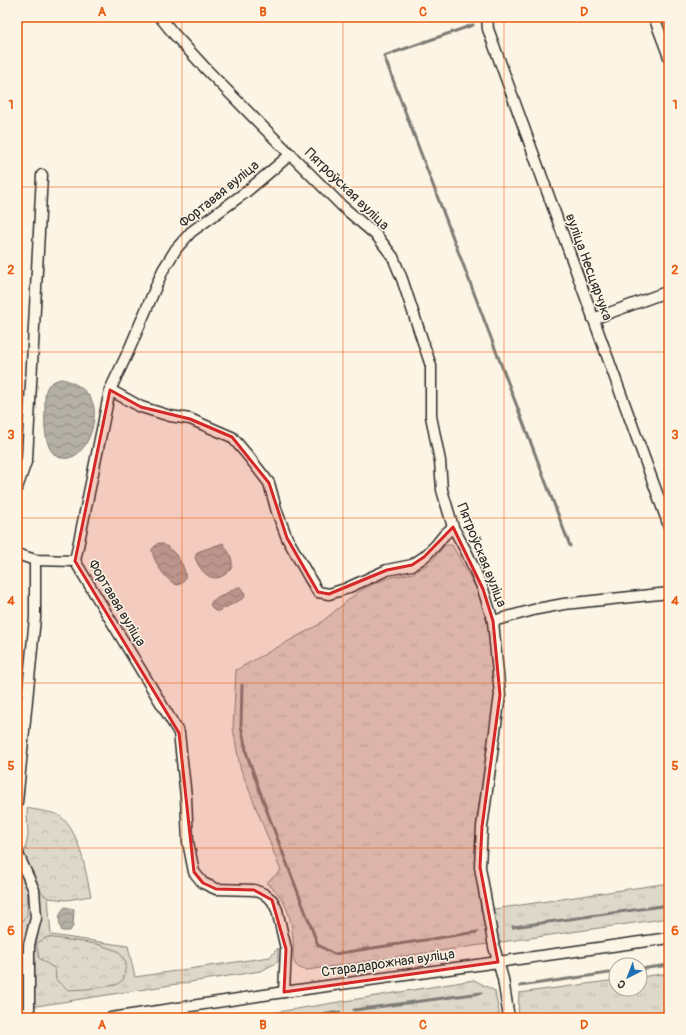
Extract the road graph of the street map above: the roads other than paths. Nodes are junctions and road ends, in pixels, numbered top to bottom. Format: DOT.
graph roads {
  1 [pos="160,17"];
  2 [pos="487,17"];
  3 [pos="654,17"];
  4 [pos="669,57"];
  5 [pos="291,154"];
  6 [pos="42,175"];
  7 [pos="669,291"];
  8 [pos="593,319"];
  9 [pos="110,390"];
  10 [pos="17,488"];
  11 [pos="669,526"];
  12 [pos="453,527"];
  13 [pos="17,554"];
  14 [pos="35,560"];
  15 [pos="75,561"];
  16 [pos="669,593"];
  17 [pos="493,621"];
  18 [pos="17,802"];
  19 [pos="17,852"];
  20 [pos="669,938"];
  21 [pos="498,962"];
  22 [pos="284,992"];
  23 [pos="123,1017"];
  24 [pos="29,1018"];
  25 [pos="111,1018"];
  26 [pos="509,1018"];
  1 -- 5 [label="street, Пятроўская вуліца"];
  2 -- 8 [label="street, вуліца Несцярчука"];
  3 -- 4 [label="street"];
  5 -- 9 [label="street, Фортавая вуліца"];
  5 -- 12 [label="street, Пятроўская вуліца"];
  6 -- 10 [label="street"];
  7 -- 8 [label="street"];
  8 -- 11 [label="street, вуліца Несцярчука"];
  9 -- 12 [label="street"];
  9 -- 15 [label="street, Фортавая вуліца"];
  12 -- 17 [label="street, Пятроўская вуліца"];
  13 -- 14 [label="street"];
  14 -- 15 [label="street"];
  14 -- 18 [label="street"];
  15 -- 22 [label="street, Фортавая вуліца"];
  16 -- 17 [label="street"];
  17 -- 21 [label="street, Пятроўская вуліца"];
  19 -- 24 [label="street"];
  20 -- 21 [label="street, Старадарожная вуліца"];
  21 -- 22 [label="street, Старадарожная вуліца"];
  21 -- 26 [label="street, Пятроўская вуліца"];
  22 -- 23 [label="street, Старадарожная вуліца"];
  23 -- 25 [label="street, Старадарожная вуліца"];
}
